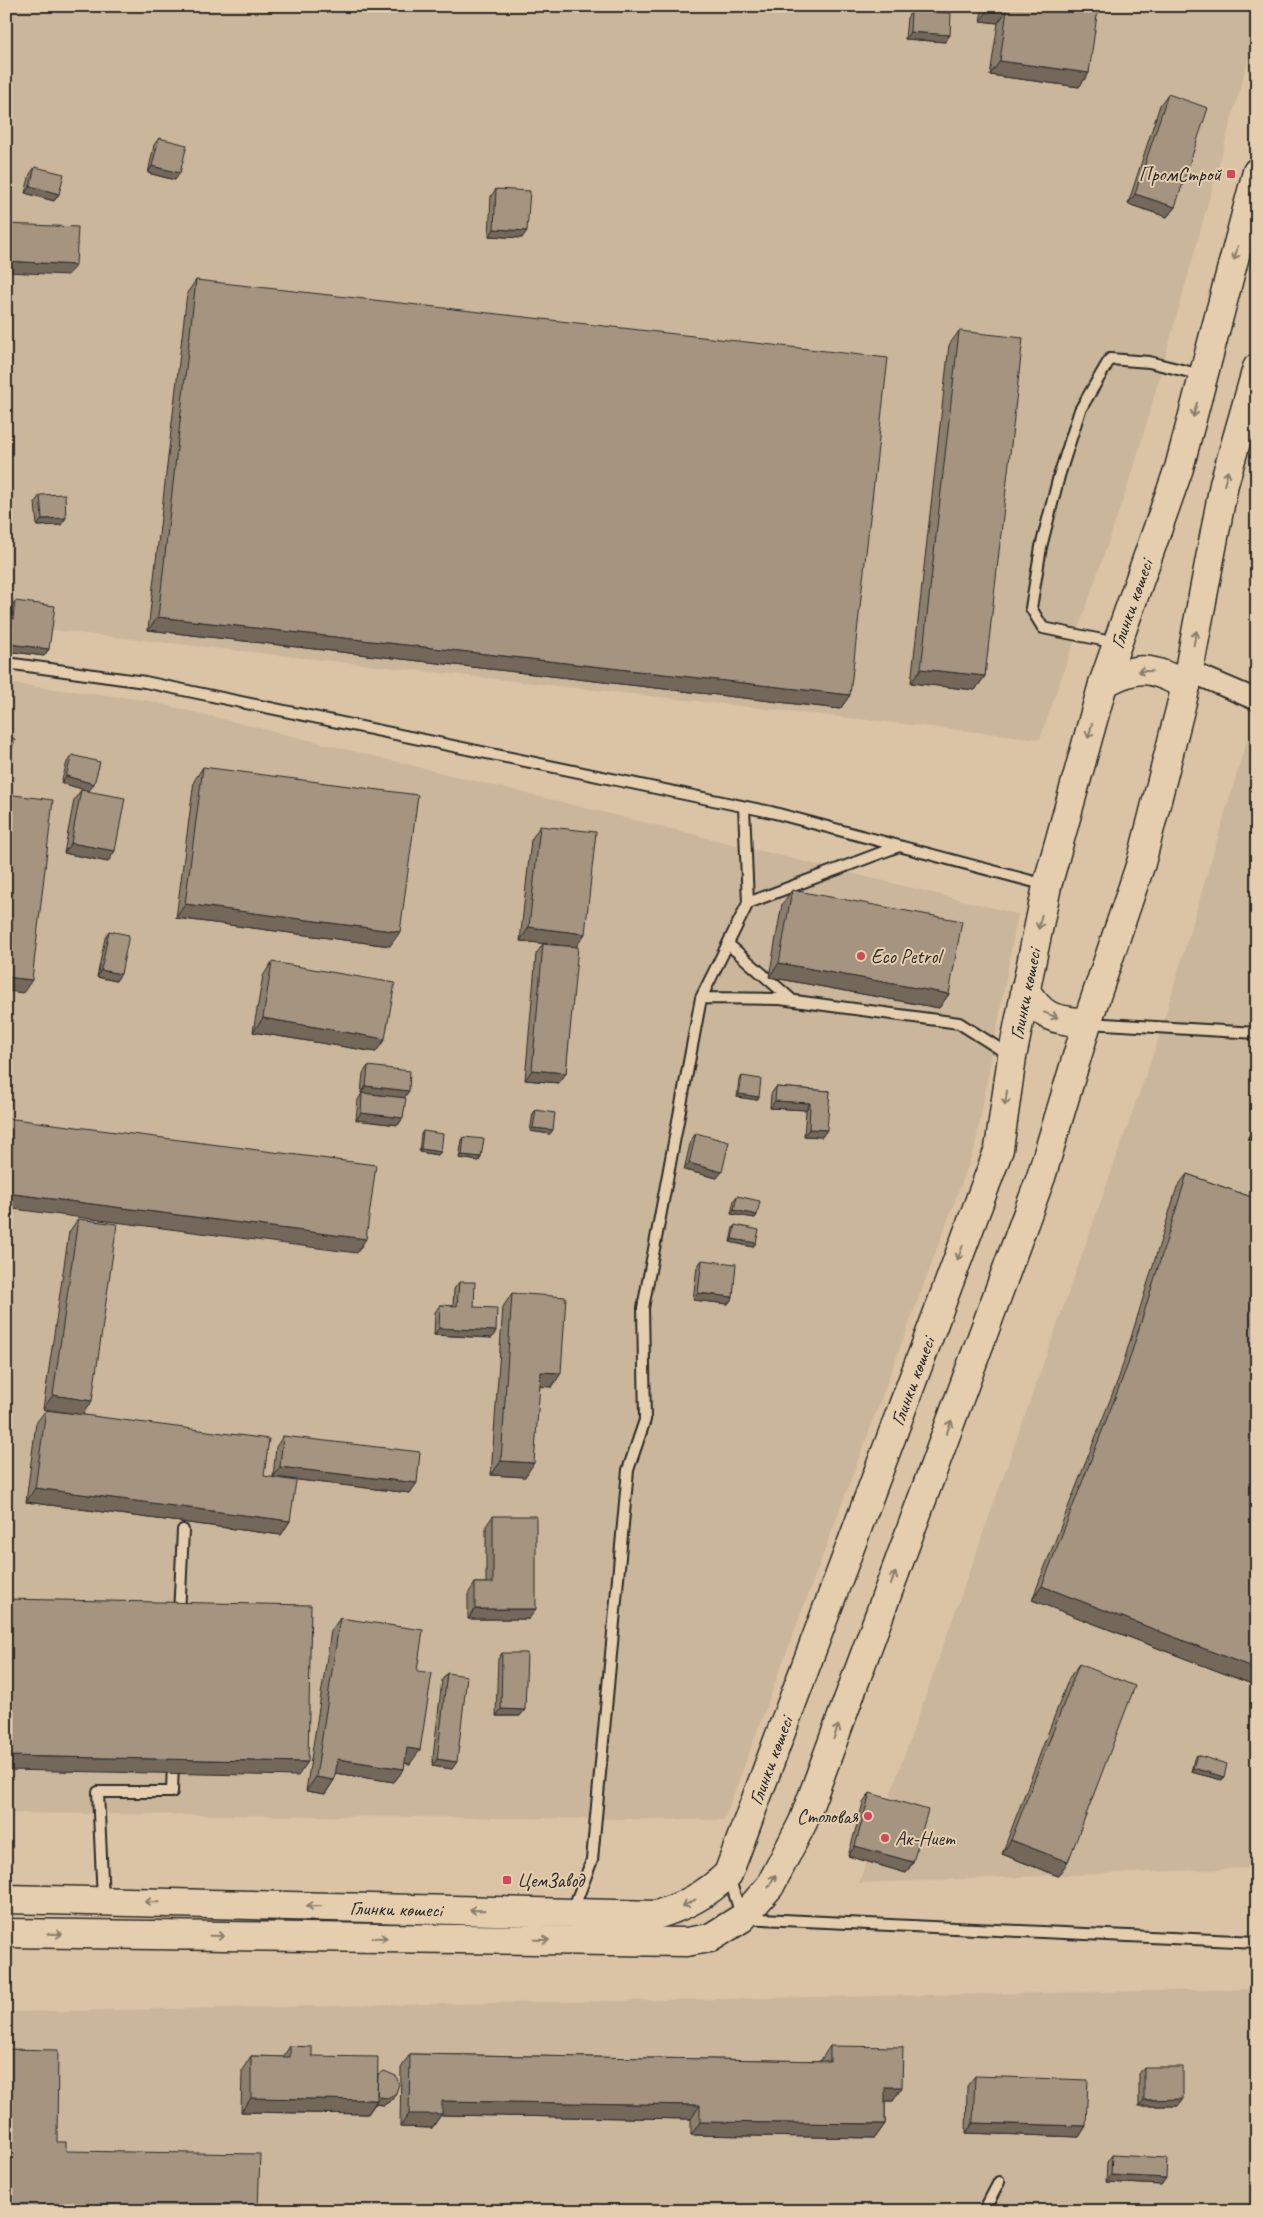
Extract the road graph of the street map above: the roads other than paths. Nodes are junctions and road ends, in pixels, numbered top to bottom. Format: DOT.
graph roads {
  1 [pos="1257,172"];
  2 [pos="1257,368"];
  3 [pos="1204,375"];
  4 [pos="1118,644"];
  5 [pos="6,664"];
  6 [pos="1188,679"];
  7 [pos="1103,684"];
  8 [pos="1257,700"];
  9 [pos="744,807"];
  10 [pos="899,846"];
  11 [pos="1047,886"];
  12 [pos="748,903"];
  13 [pos="728,944"];
  14 [pos="1025,990"];
  15 [pos="701,998"];
  16 [pos="792,1000"];
  17 [pos="1088,1023"];
  18 [pos="1257,1033"];
  19 [pos="1012,1056"];
  20 [pos="183,1530"];
  21 [pos="179,1627"];
  22 [pos="174,1753"];
  23 [pos="728,1874"];
  24 [pos="6,1899"];
  25 [pos="103,1901"];
  26 [pos="572,1913"];
  27 [pos="742,1918"];
  28 [pos="6,1933"];
  29 [pos="1257,1942"];
  30 [pos="999,2182"];
  31 [pos="984,2211"];
  1 -- 3 [label="main road, Глинки көшесі, one-way"];
  6 -- 2 [label="main road, Глинки көшесі, one-way"];
  3 -- 4 [label="main road, Глинки көшесі, one-way"];
  3 -- 4 [label="lane"];
  4 -- 7 [label="main road, Глинки көшесі"];
  5 -- 9 [label="lane"];
  6 -- 7 [label="main road, one-way"];
  6 -- 8 [label="street"];
  6 -- 17 [label="main road, Глинки көшесі"];
  7 -- 11 [label="main road, Глинки көшесі, one-way"];
  9 -- 10 [label="lane"];
  9 -- 12 [label="lane"];
  10 -- 11 [label="lane"];
  10 -- 12 [label="lane"];
  11 -- 14 [label="main road, Глинки көшесі, one-way"];
  12 -- 13 [label="lane"];
  13 -- 15 [label="lane"];
  13 -- 16 [label="lane"];
  14 -- 17 [label="main road, one-way"];
  14 -- 19 [label="main road, Глинки көшесі"];
  15 -- 16 [label="lane"];
  15 -- 26 [label="lane"];
  16 -- 19 [label="lane"];
  17 -- 18 [label="lane"];
  27 -- 17 [label="main road, Глинки көшесі, one-way"];
  19 -- 23 [label="main road, Глинки көшесі, one-way"];
  20 -- 21 [label="lane"];
  22 -- 25 [label="lane"];
  23 -- 26 [label="main road, Глинки көшесі, one-way"];
  23 -- 27 [label="lane"];
  24 -- 25 [label="main road, Глинки көшесі"];
  26 -- 25 [label="main road, Глинки көшесі, one-way"];
  28 -- 27 [label="main road, Глинки көшесі, one-way"];
  27 -- 29 [label="lane"];
  30 -- 31 [label="lane"];
}
